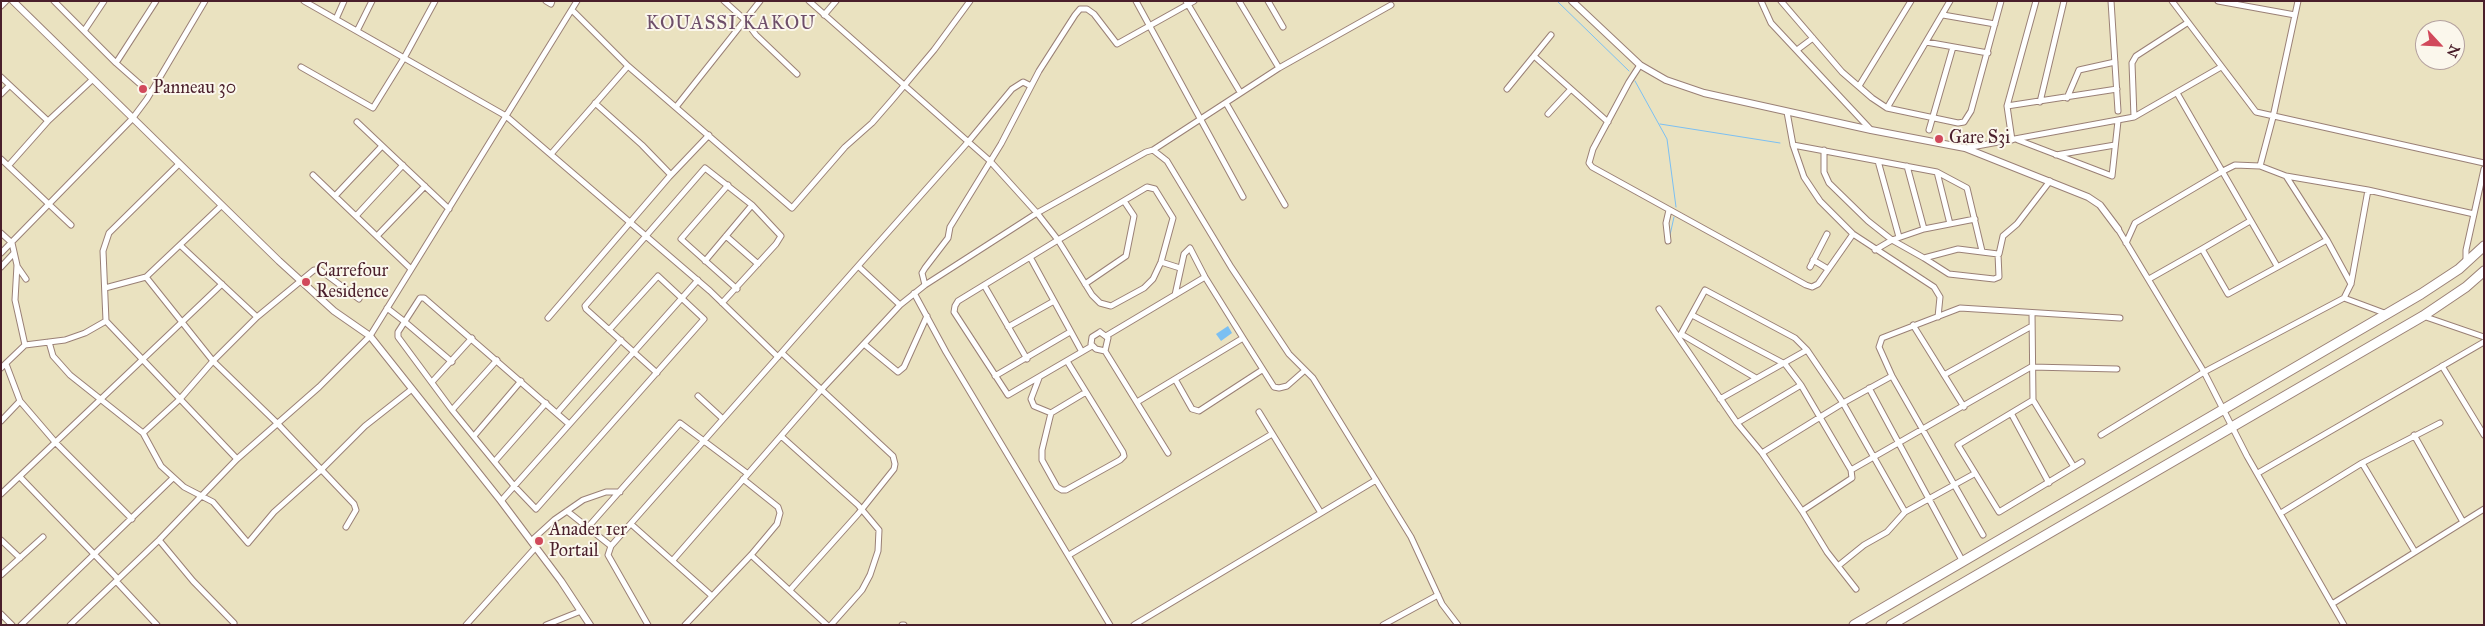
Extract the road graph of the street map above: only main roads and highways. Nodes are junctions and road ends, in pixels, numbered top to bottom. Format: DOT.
graph roads {
  1 [pos="2484,246"];
  2 [pos="2484,271"];
  3 [pos="1854,625"];
  4 [pos="1891,625"];
  1 -- 3 [label="highway"];
  2 -- 4 [label="highway"];
}
